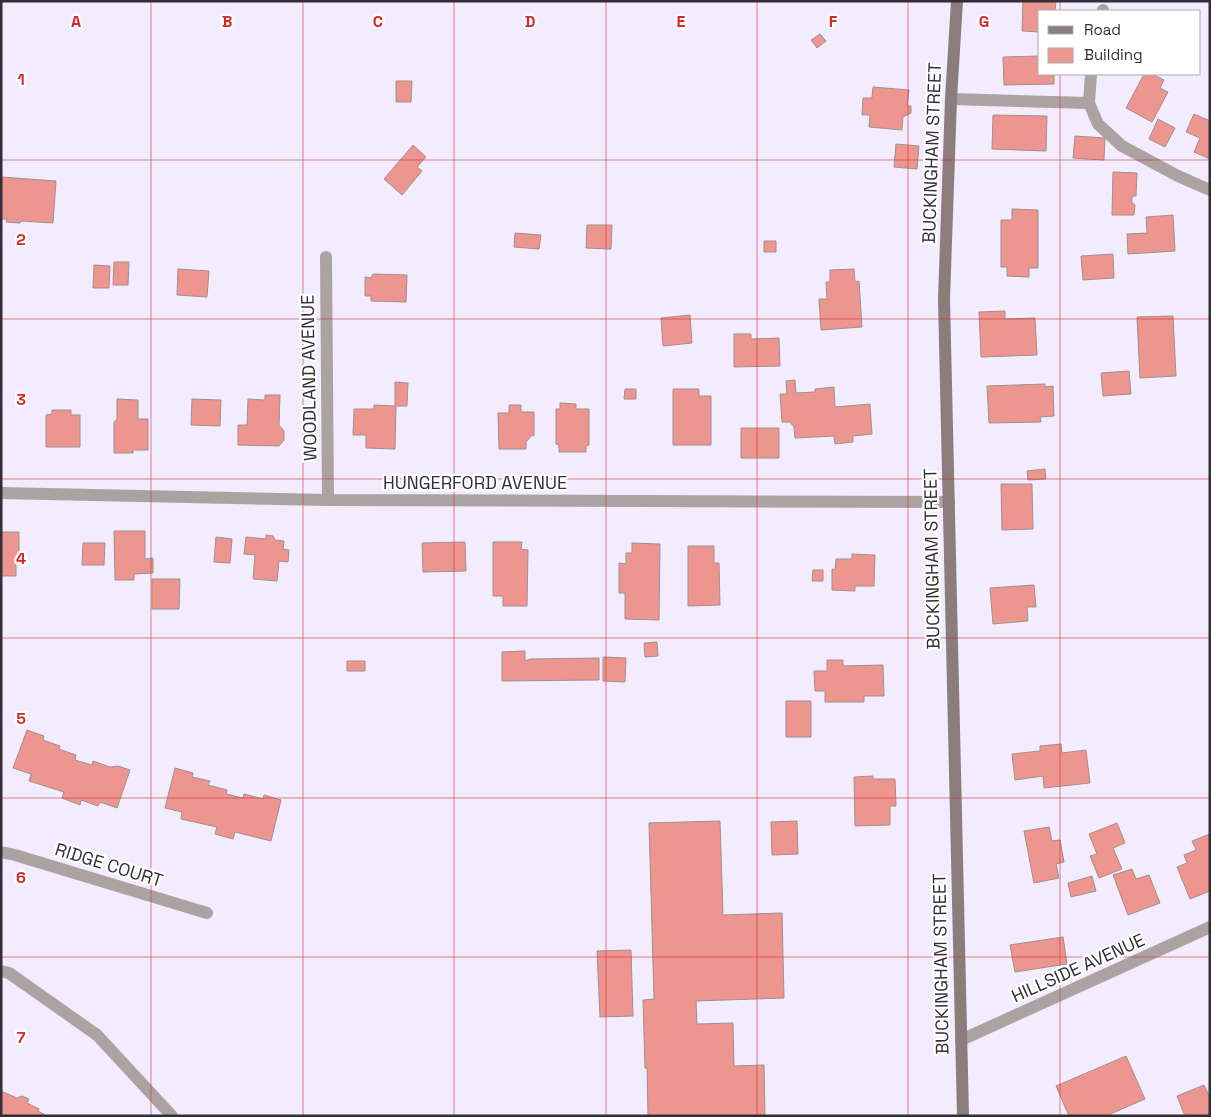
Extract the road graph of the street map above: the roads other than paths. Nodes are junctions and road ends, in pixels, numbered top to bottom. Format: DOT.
graph roads {
  1 [pos="957,1"];
  2 [pos="1091,75"];
  3 [pos="951,99"];
  4 [pos="1090,103"];
  5 [pos="1210,190"];
  6 [pos="326,257"];
  7 [pos="1,493"];
  8 [pos="328,500"];
  9 [pos="948,502"];
  10 [pos="1,852"];
  11 [pos="207,913"];
  12 [pos="1210,927"];
  13 [pos="1,971"];
  14 [pos="961,1040"];
  15 [pos="172,1116"];
  16 [pos="963,1116"];
  1 -- 3 [label="main road, BUCKINGHAM STREET"];
  2 -- 4 [label="street"];
  3 -- 4 [label="street"];
  3 -- 9 [label="main road, BUCKINGHAM STREET"];
  4 -- 5 [label="street"];
  6 -- 8 [label="street, WOODLAND AVENUE"];
  7 -- 8 [label="street, HUNGERFORD AVENUE"];
  8 -- 9 [label="street, HUNGERFORD AVENUE"];
  9 -- 14 [label="main road, BUCKINGHAM STREET"];
  10 -- 11 [label="street, RIDGE COURT"];
  12 -- 14 [label="street, HILLSIDE AVENUE"];
  13 -- 15 [label="street"];
  14 -- 16 [label="main road, BUCKINGHAM STREET"];
}
